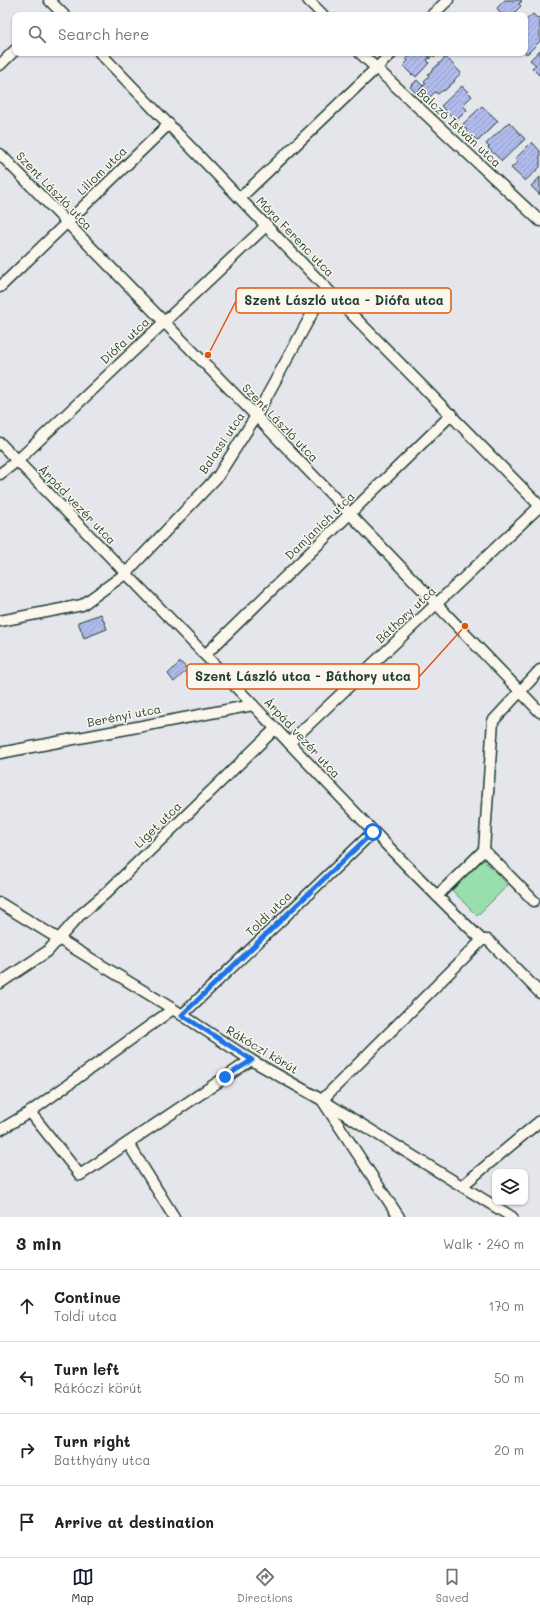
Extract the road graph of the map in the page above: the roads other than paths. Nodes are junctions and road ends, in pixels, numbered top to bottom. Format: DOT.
graph roads {
  1 [pos="49,0"];
  2 [pos="308,0"];
  3 [pos="448,0"];
  4 [pos="56,12"];
  5 [pos="319,12"];
  6 [pos="435,12"];
  7 [pos="12,53"];
  8 [pos="103,56"];
  9 [pos="363,56"];
  10 [pos="389,56"];
  11 [pos="0,65"];
  12 [pos="376,68"];
  13 [pos="169,124"];
  14 [pos="0,154"];
  15 [pos="240,198"];
  16 [pos="540,221"];
  17 [pos="67,222"];
  18 [pos="267,224"];
  19 [pos="0,287"];
  20 [pos="326,288"];
  21 [pos="164,323"];
  22 [pos="452,414"];
  23 [pos="256,416"];
  24 [pos="0,443"];
  25 [pos="17,461"];
  26 [pos="0,474"];
  27 [pos="540,506"];
  28 [pos="351,514"];
  29 [pos="125,574"];
  30 [pos="437,603"];
  31 [pos="0,621"];
  32 [pos="205,655"];
  33 [pos="540,670"];
  34 [pos="520,691"];
  35 [pos="253,705"];
  36 [pos="540,712"];
  37 [pos="275,729"];
  38 [pos="289,743"];
  39 [pos="0,753"];
  40 [pos="373,832"];
  41 [pos="484,850"];
  42 [pos="437,896"];
  43 [pos="534,901"];
  44 [pos="0,903"];
  45 [pos="58,940"];
  46 [pos="482,940"];
  47 [pos="0,982"];
  48 [pos="540,992"];
  49 [pos="173,1009"];
  50 [pos="182,1015"];
  51 [pos="252,1060"];
  52 [pos="322,1100"];
  53 [pos="30,1112"];
  54 [pos="540,1121"];
  55 [pos="0,1130"];
  56 [pos="128,1143"];
  57 [pos="462,1186"];
  58 [pos="174,1217"];
  59 [pos="399,1217"];
  60 [pos="512,1217"];
  1 -- 4 [label="street"];
  2 -- 5 [label="street"];
  3 -- 6 [label="street"];
  7 -- 11 [label="street"];
  8 -- 13 [label="street, Móra Ferenc utca"];
  9 -- 12 [label="street, Balczó István utca"];
  10 -- 12 [label="street"];
  12 -- 15 [label="street"];
  12 -- 16 [label="street, Balczó István utca"];
  13 -- 15 [label="street, Móra Ferenc utca"];
  13 -- 17 [label="street, Liliom utca"];
  14 -- 17 [label="street, Szent László utca"];
  15 -- 18 [label="street, Móra Ferenc utca"];
  17 -- 19 [label="street, Liliom utca"];
  17 -- 21 [label="street, Szent László utca"];
  18 -- 20 [label="street, Móra Ferenc utca"];
  18 -- 21 [label="street, Diófa utca"];
  20 -- 22 [label="street, Móra Ferenc utca"];
  20 -- 23 [label="street, Balassi utca"];
  21 -- 23 [label="street, Szent László utca"];
  21 -- 25 [label="street, Diófa utca"];
  22 -- 27 [label="street, Móra Ferenc utca"];
  22 -- 28 [label="street, Damjanich utca"];
  23 -- 28 [label="street, Szent László utca"];
  23 -- 29 [label="street, Balassi utca"];
  24 -- 25 [label="street, Árpád vezér utca"];
  25 -- 26 [label="street, Diófa utca"];
  25 -- 29 [label="street, Árpád vezér utca"];
  27 -- 30 [label="street, Báthory utca"];
  28 -- 30 [label="street, Szent László utca"];
  28 -- 32 [label="street, Damjanich utca"];
  29 -- 31 [label="street, Balassi utca"];
  29 -- 32 [label="street, Árpád vezér utca"];
  30 -- 34 [label="street, Szent László utca"];
  30 -- 38 [label="street, Báthory utca"];
  32 -- 35 [label="street, Árpád vezér utca"];
  33 -- 34 [label="street"];
  34 -- 36 [label="street, Szent László utca"];
  34 -- 41 [label="street"];
  35 -- 37 [label="street, Árpád vezér utca"];
  35 -- 39 [label="street, Berényi utca"];
  37 -- 38 [label="street, Árpád vezér utca"];
  37 -- 45 [label="street, Liget utca"];
  38 -- 40 [label="street, Árpád vezér utca"];
  40 -- 42 [label="street, Árpád vezér utca"];
  40 -- 50 [label="street, Toldi utca"];
  41 -- 42 [label="street"];
  41 -- 43 [label="street"];
  42 -- 46 [label="street, Árpád vezér utca"];
  44 -- 45 [label="street, Rákóczi körút"];
  45 -- 47 [label="street, Liget utca"];
  45 -- 49 [label="street, Rákóczi körút"];
  46 -- 48 [label="street, Árpád vezér utca"];
  46 -- 52 [label="street"];
  49 -- 50 [label="street, Rákóczi körút"];
  49 -- 53 [label="street"];
  50 -- 51 [label="street, Rákóczi körút"];
  51 -- 52 [label="street, Rákóczi körút"];
  51 -- 56 [label="street"];
  52 -- 57 [label="street, Rákóczi körút"];
  52 -- 59 [label="street"];
  53 -- 55 [label="street"];
  53 -- 56 [label="street"];
  54 -- 57 [label="street"];
  56 -- 58 [label="street"];
  57 -- 60 [label="street, Rákóczi körút"];
}
